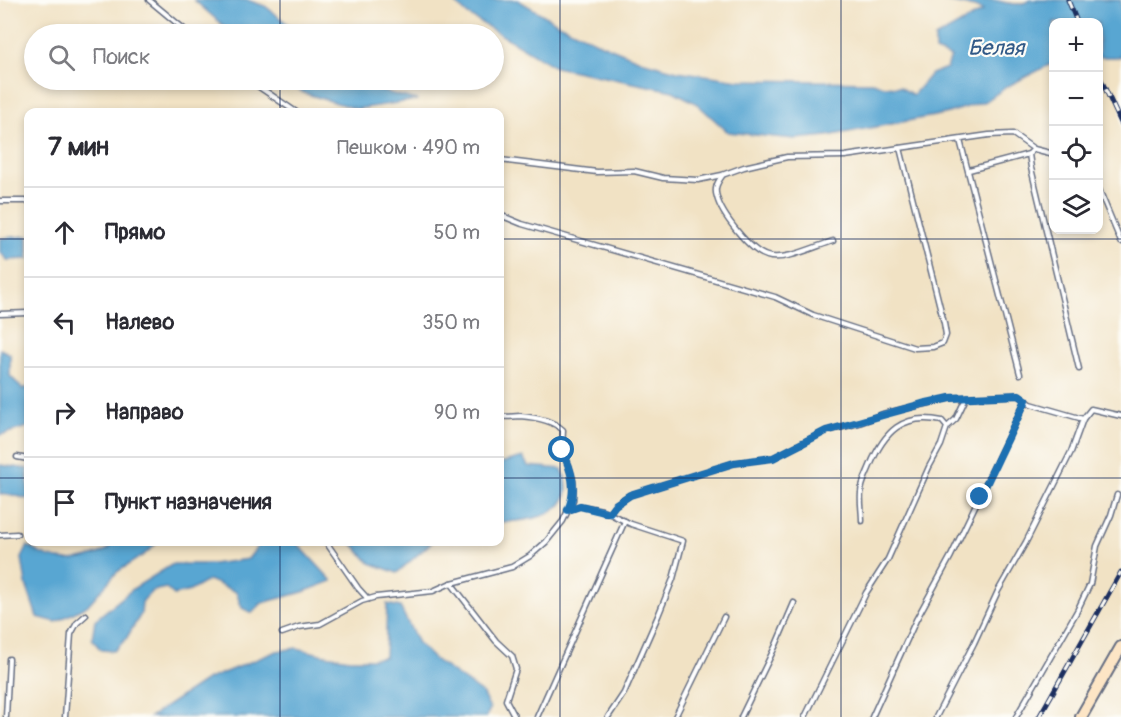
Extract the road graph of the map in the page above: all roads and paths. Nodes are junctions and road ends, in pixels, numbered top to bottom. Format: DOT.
graph roads {
  1 [pos="149,0"];
  2 [pos="178,24"];
  3 [pos="264,90"];
  4 [pos="290,108"];
  5 [pos="960,140"];
  6 [pos="900,148"];
  7 [pos="1034,149"];
  8 [pos="1049,152"];
  9 [pos="1029,154"];
  10 [pos="504,160"];
  11 [pos="969,170"];
  12 [pos="722,176"];
  13 [pos="1103,199"];
  14 [pos="0,201"];
  15 [pos="24,201"];
  16 [pos="504,217"];
  17 [pos="833,241"];
  18 [pos="1121,242"];
  19 [pos="24,313"];
  20 [pos="0,314"];
  21 [pos="1079,369"];
  22 [pos="1020,374"];
  23 [pos="966,398"];
  24 [pos="1026,400"];
  25 [pos="504,416"];
  26 [pos="1121,416"];
  27 [pos="1083,420"];
  28 [pos="947,427"];
  29 [pos="17,457"];
  30 [pos="24,458"];
  31 [pos="1117,495"];
  32 [pos="568,510"];
  33 [pos="609,513"];
  34 [pos="625,521"];
  35 [pos="862,521"];
  36 [pos="17,534"];
  37 [pos="0,535"];
  38 [pos="329,546"];
  39 [pos="451,583"];
  40 [pos="368,599"];
  41 [pos="794,603"];
  42 [pos="86,615"];
  43 [pos="724,617"];
  44 [pos="282,633"];
  45 [pos="1121,647"];
  46 [pos="9,659"];
  47 [pos="6,717"];
  48 [pos="65,717"];
  49 [pos="515,717"];
  50 [pos="537,717"];
  51 [pos="608,717"];
  52 [pos="675,717"];
  53 [pos="741,717"];
  54 [pos="805,717"];
  55 [pos="872,717"];
  56 [pos="936,717"];
  57 [pos="1016,717"];
  58 [pos="1081,717"];
  1 -- 2 [label="lane"];
  3 -- 4 [label="lane"];
  5 -- 6 [label="lane"];
  5 -- 7 [label="lane"];
  5 -- 11 [label="lane"];
  6 -- 12 [label="lane"];
  6 -- 16 [label="lane"];
  7 -- 8 [label="lane"];
  7 -- 9 [label="lane"];
  9 -- 11 [label="lane"];
  9 -- 21 [label="lane"];
  10 -- 12 [label="lane"];
  11 -- 22 [label="lane"];
  12 -- 17 [label="lane"];
  13 -- 18 [label="lane"];
  14 -- 15 [label="lane"];
  19 -- 20 [label="lane"];
  23 -- 24 [label="lane"];
  23 -- 28 [label="lane"];
  23 -- 33 [label="lane"];
  24 -- 27 [label="lane"];
  24 -- 55 [label="lane"];
  25 -- 32 [label="lane"];
  26 -- 27 [label="lane"];
  27 -- 56 [label="lane"];
  28 -- 35 [label="lane"];
  28 -- 54 [label="lane"];
  29 -- 30 [label="lane"];
  31 -- 57 [label="lane"];
  32 -- 33 [label="lane"];
  32 -- 39 [label="lane"];
  33 -- 34 [label="lane"];
  34 -- 50 [label="lane"];
  34 -- 51 [label="lane"];
  36 -- 37 [label="lane"];
  38 -- 40 [label="lane"];
  39 -- 40 [label="lane"];
  39 -- 49 [label="lane"];
  40 -- 44 [label="lane"];
  41 -- 53 [label="lane"];
  42 -- 48 [label="lane"];
  43 -- 52 [label="lane"];
  45 -- 58 [label="street"];
  46 -- 47 [label="lane"];
}
